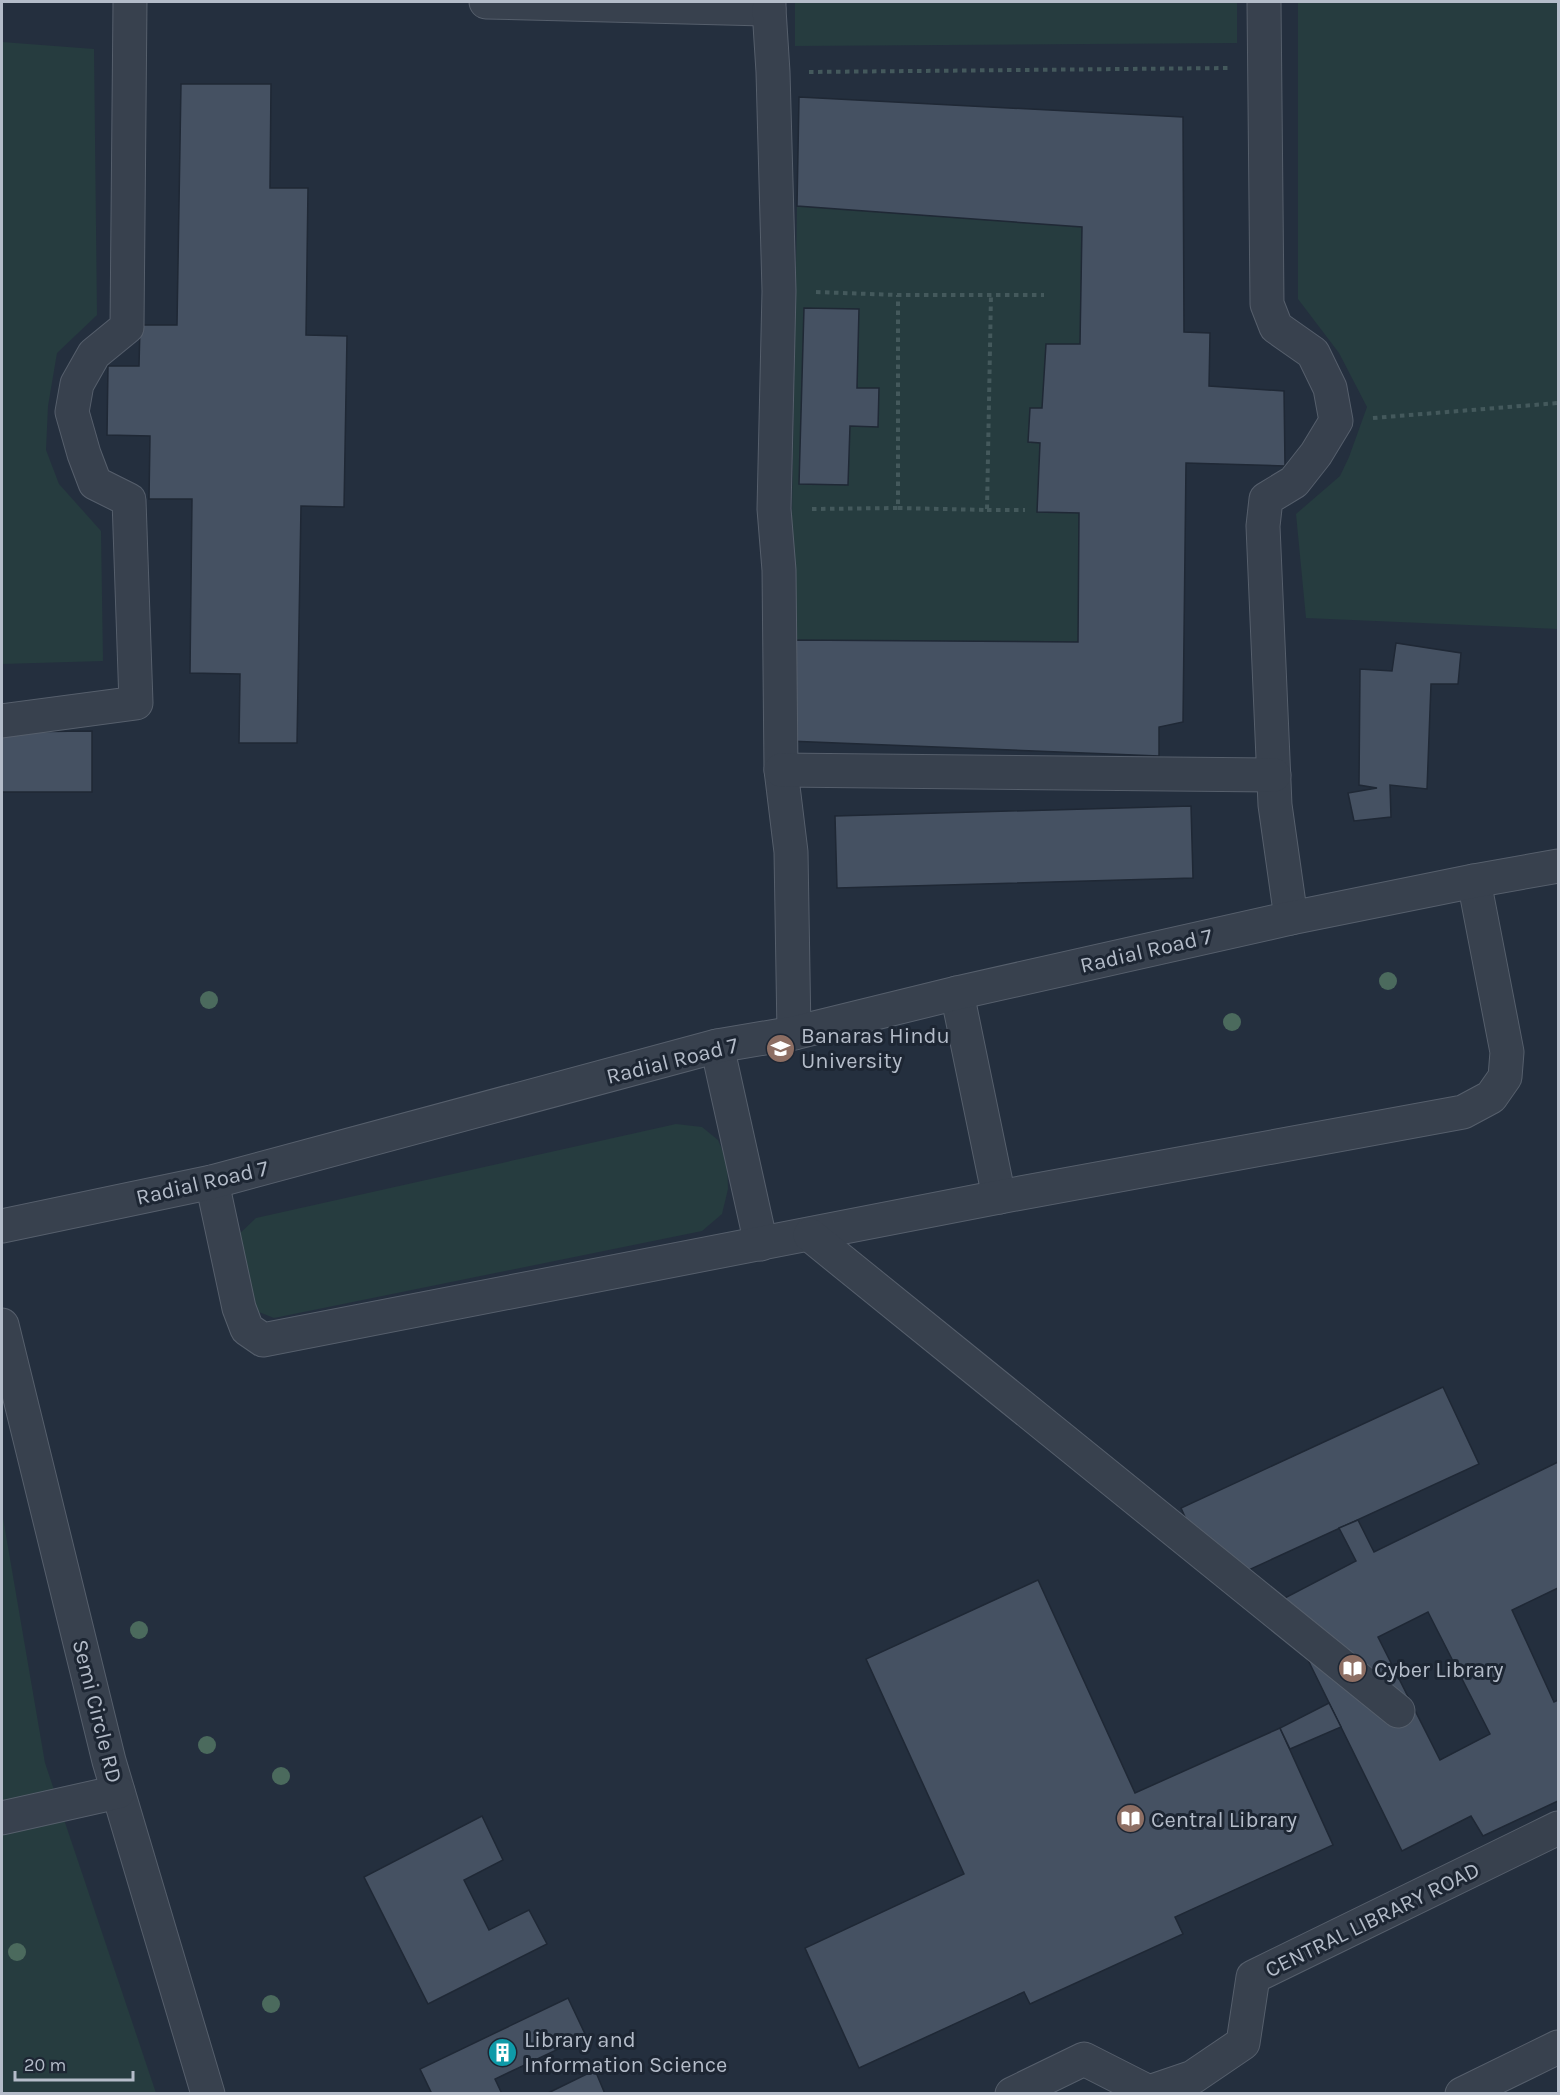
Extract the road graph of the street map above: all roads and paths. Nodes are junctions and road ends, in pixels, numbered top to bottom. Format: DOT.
graph roads {
  1 [pos="130,2"];
  2 [pos="486,2"];
  3 [pos="1264,2"];
  4 [pos="769,5"];
  5 [pos="1265,68"];
  6 [pos="773,72"];
  7 [pos="779,291"];
  8 [pos="991,294"];
  9 [pos="898,295"];
  10 [pos="1044,295"];
  11 [pos="1558,403"];
  12 [pos="1336,421"];
  13 [pos="898,508"];
  14 [pos="774,509"];
  15 [pos="987,510"];
  16 [pos="1025,510"];
  17 [pos="2,721"];
  18 [pos="781,770"];
  19 [pos="1274,775"];
  20 [pos="1558,866"];
  21 [pos="1474,881"];
  22 [pos="1291,918"];
  23 [pos="957,993"];
  24 [pos="794,1033"];
  25 [pos="717,1046"];
  26 [pos="212,1182"];
  27 [pos="999,1197"];
  28 [pos="2,1226"];
  29 [pos="810,1235"];
  30 [pos="761,1244"];
  31 [pos="2,1325"];
  32 [pos="1398,1711"];
  33 [pos="118,1792"];
  34 [pos="2,1818"];
  35 [pos="1558,1828"];
  36 [pos="1558,2047"];
  37 [pos="208,2094"];
  38 [pos="1012,2094"];
  39 [pos="1462,2094"];
  1 -- 17 [label="lane"];
  2 -- 4 [label="lane"];
  3 -- 5 [label="lane"];
  4 -- 6 [label="lane"];
  5 -- 6 [label="path"];
  5 -- 12 [label="lane"];
  6 -- 7 [label="lane"];
  7 -- 9 [label="path"];
  7 -- 14 [label="lane"];
  8 -- 9 [label="path"];
  8 -- 10 [label="path"];
  8 -- 15 [label="path"];
  9 -- 13 [label="path"];
  11 -- 12 [label="path"];
  12 -- 19 [label="lane"];
  13 -- 14 [label="path"];
  13 -- 15 [label="path"];
  14 -- 18 [label="lane"];
  15 -- 16 [label="path"];
  18 -- 19 [label="lane"];
  18 -- 24 [label="lane"];
  19 -- 22 [label="lane"];
  20 -- 21 [label="lane, Radial Road 7"];
  21 -- 22 [label="lane, Radial Road 7"];
  21 -- 27 [label="lane"];
  22 -- 23 [label="lane, Radial Road 7"];
  23 -- 24 [label="lane, Radial Road 7"];
  23 -- 27 [label="lane"];
  24 -- 25 [label="lane, Radial Road 7"];
  25 -- 26 [label="lane, Radial Road 7"];
  25 -- 30 [label="lane"];
  26 -- 28 [label="lane, Radial Road 7"];
  26 -- 30 [label="lane"];
  27 -- 29 [label="lane"];
  29 -- 30 [label="lane"];
  29 -- 32 [label="lane"];
  31 -- 33 [label="lane, Semi Circle RD"];
  33 -- 34 [label="lane"];
  33 -- 37 [label="lane, Semi Circle RD"];
  35 -- 38 [label="lane, CENTRAL LIBRARY ROAD"];
  36 -- 39 [label="lane"];
}
